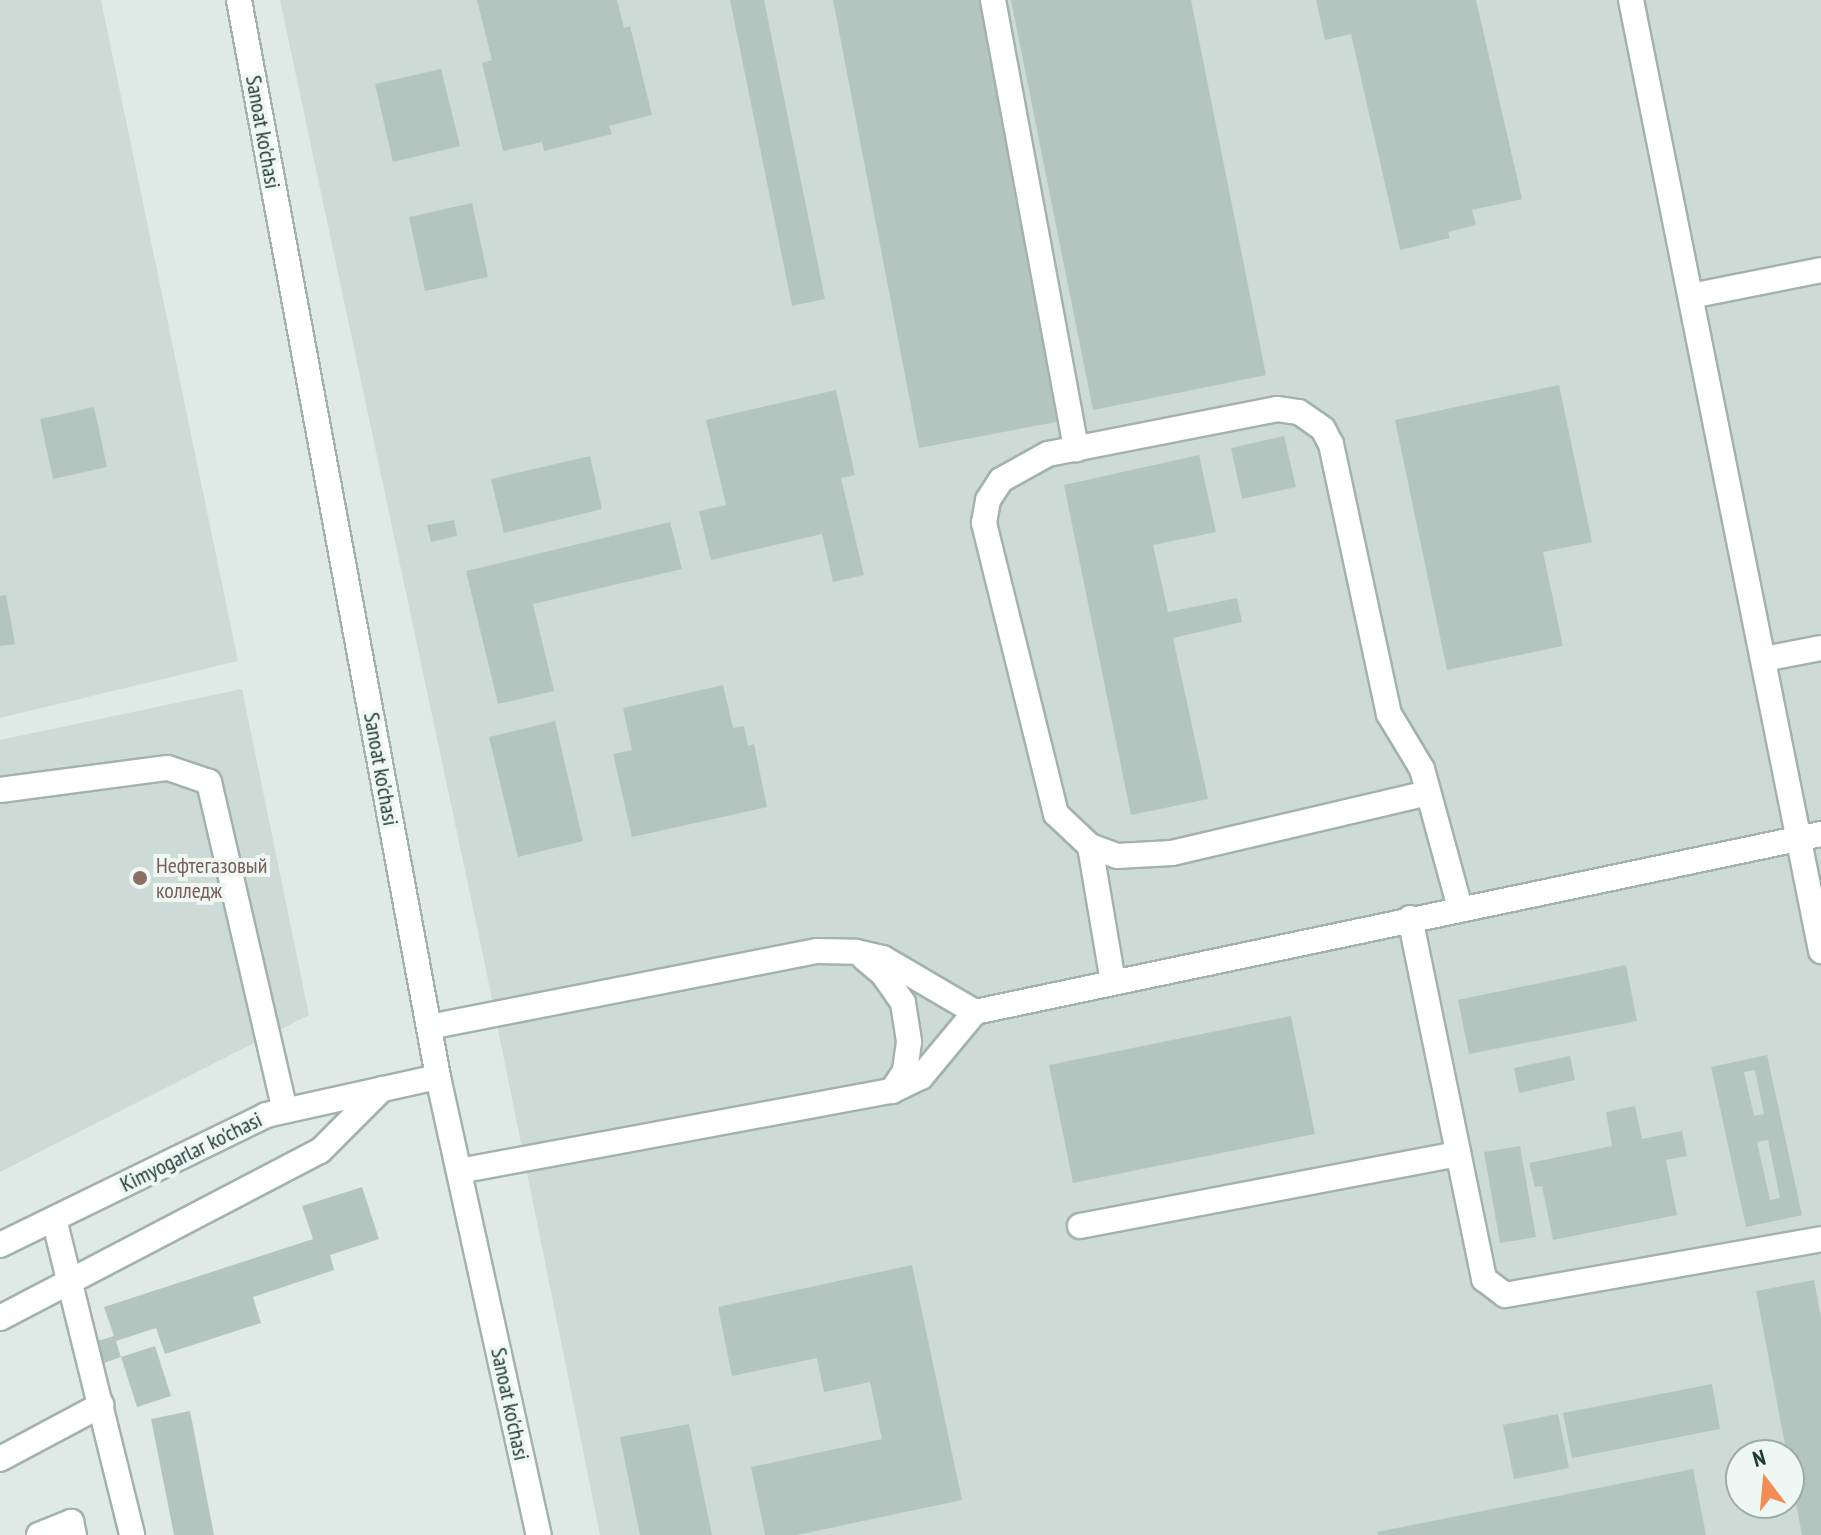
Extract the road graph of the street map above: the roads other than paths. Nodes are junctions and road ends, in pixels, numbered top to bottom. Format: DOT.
graph roads {
  1 [pos="239,0"];
  2 [pos="993,0"];
  3 [pos="1631,0"];
  4 [pos="1821,270"];
  5 [pos="1691,296"];
  6 [pos="1076,449"];
  7 [pos="1821,648"];
  8 [pos="1764,659"];
  9 [pos="0,790"];
  10 [pos="1428,793"];
  11 [pos="1811,837"];
  12 [pos="1090,846"];
  13 [pos="1460,908"];
  14 [pos="1410,918"];
  15 [pos="1821,951"];
  16 [pos="856,952"];
  17 [pos="1113,982"];
  18 [pos="975,1012"];
  19 [pos="429,1027"];
  20 [pos="438,1077"];
  21 [pos="382,1089"];
  22 [pos="892,1091"];
  23 [pos="285,1110"];
  24 [pos="1458,1154"];
  25 [pos="459,1171"];
  26 [pos="54,1219"];
  27 [pos="1080,1226"];
  28 [pos="1821,1239"];
  29 [pos="0,1245"];
  30 [pos="70,1281"];
  31 [pos="0,1318"];
  32 [pos="101,1405"];
  33 [pos="0,1459"];
  34 [pos="39,1535"];
  35 [pos="74,1535"];
  36 [pos="132,1535"];
  37 [pos="539,1535"];
  1 -- 19 [label="street, Sanoat ko'chasi"];
  2 -- 6 [label="street"];
  3 -- 5 [label="street"];
  4 -- 5 [label="street"];
  5 -- 8 [label="street"];
  6 -- 10 [label="street"];
  6 -- 12 [label="street"];
  7 -- 8 [label="street"];
  8 -- 11 [label="street"];
  9 -- 23 [label="street"];
  10 -- 12 [label="street"];
  10 -- 13 [label="street"];
  11 -- 13 [label="street"];
  11 -- 15 [label="street"];
  12 -- 17 [label="street"];
  13 -- 14 [label="street"];
  14 -- 17 [label="street"];
  14 -- 24 [label="street"];
  16 -- 18 [label="street"];
  16 -- 19 [label="street"];
  16 -- 22 [label="street"];
  17 -- 18 [label="street"];
  18 -- 22 [label="street"];
  19 -- 20 [label="street, Sanoat ko'chasi"];
  20 -- 21 [label="street, Kimyogarlar ko'chasi"];
  20 -- 25 [label="street, Sanoat ko'chasi"];
  21 -- 23 [label="street, Kimyogarlar ko'chasi"];
  21 -- 30 [label="street"];
  22 -- 25 [label="street"];
  23 -- 26 [label="street, Kimyogarlar ko'chasi"];
  24 -- 27 [label="street"];
  24 -- 28 [label="street"];
  25 -- 37 [label="street, Sanoat ko'chasi"];
  26 -- 29 [label="street, Kimyogarlar ko'chasi"];
  26 -- 30 [label="street"];
  30 -- 31 [label="street"];
  30 -- 32 [label="street"];
  32 -- 33 [label="street"];
  32 -- 36 [label="street"];
  34 -- 35 [label="street"];
}
